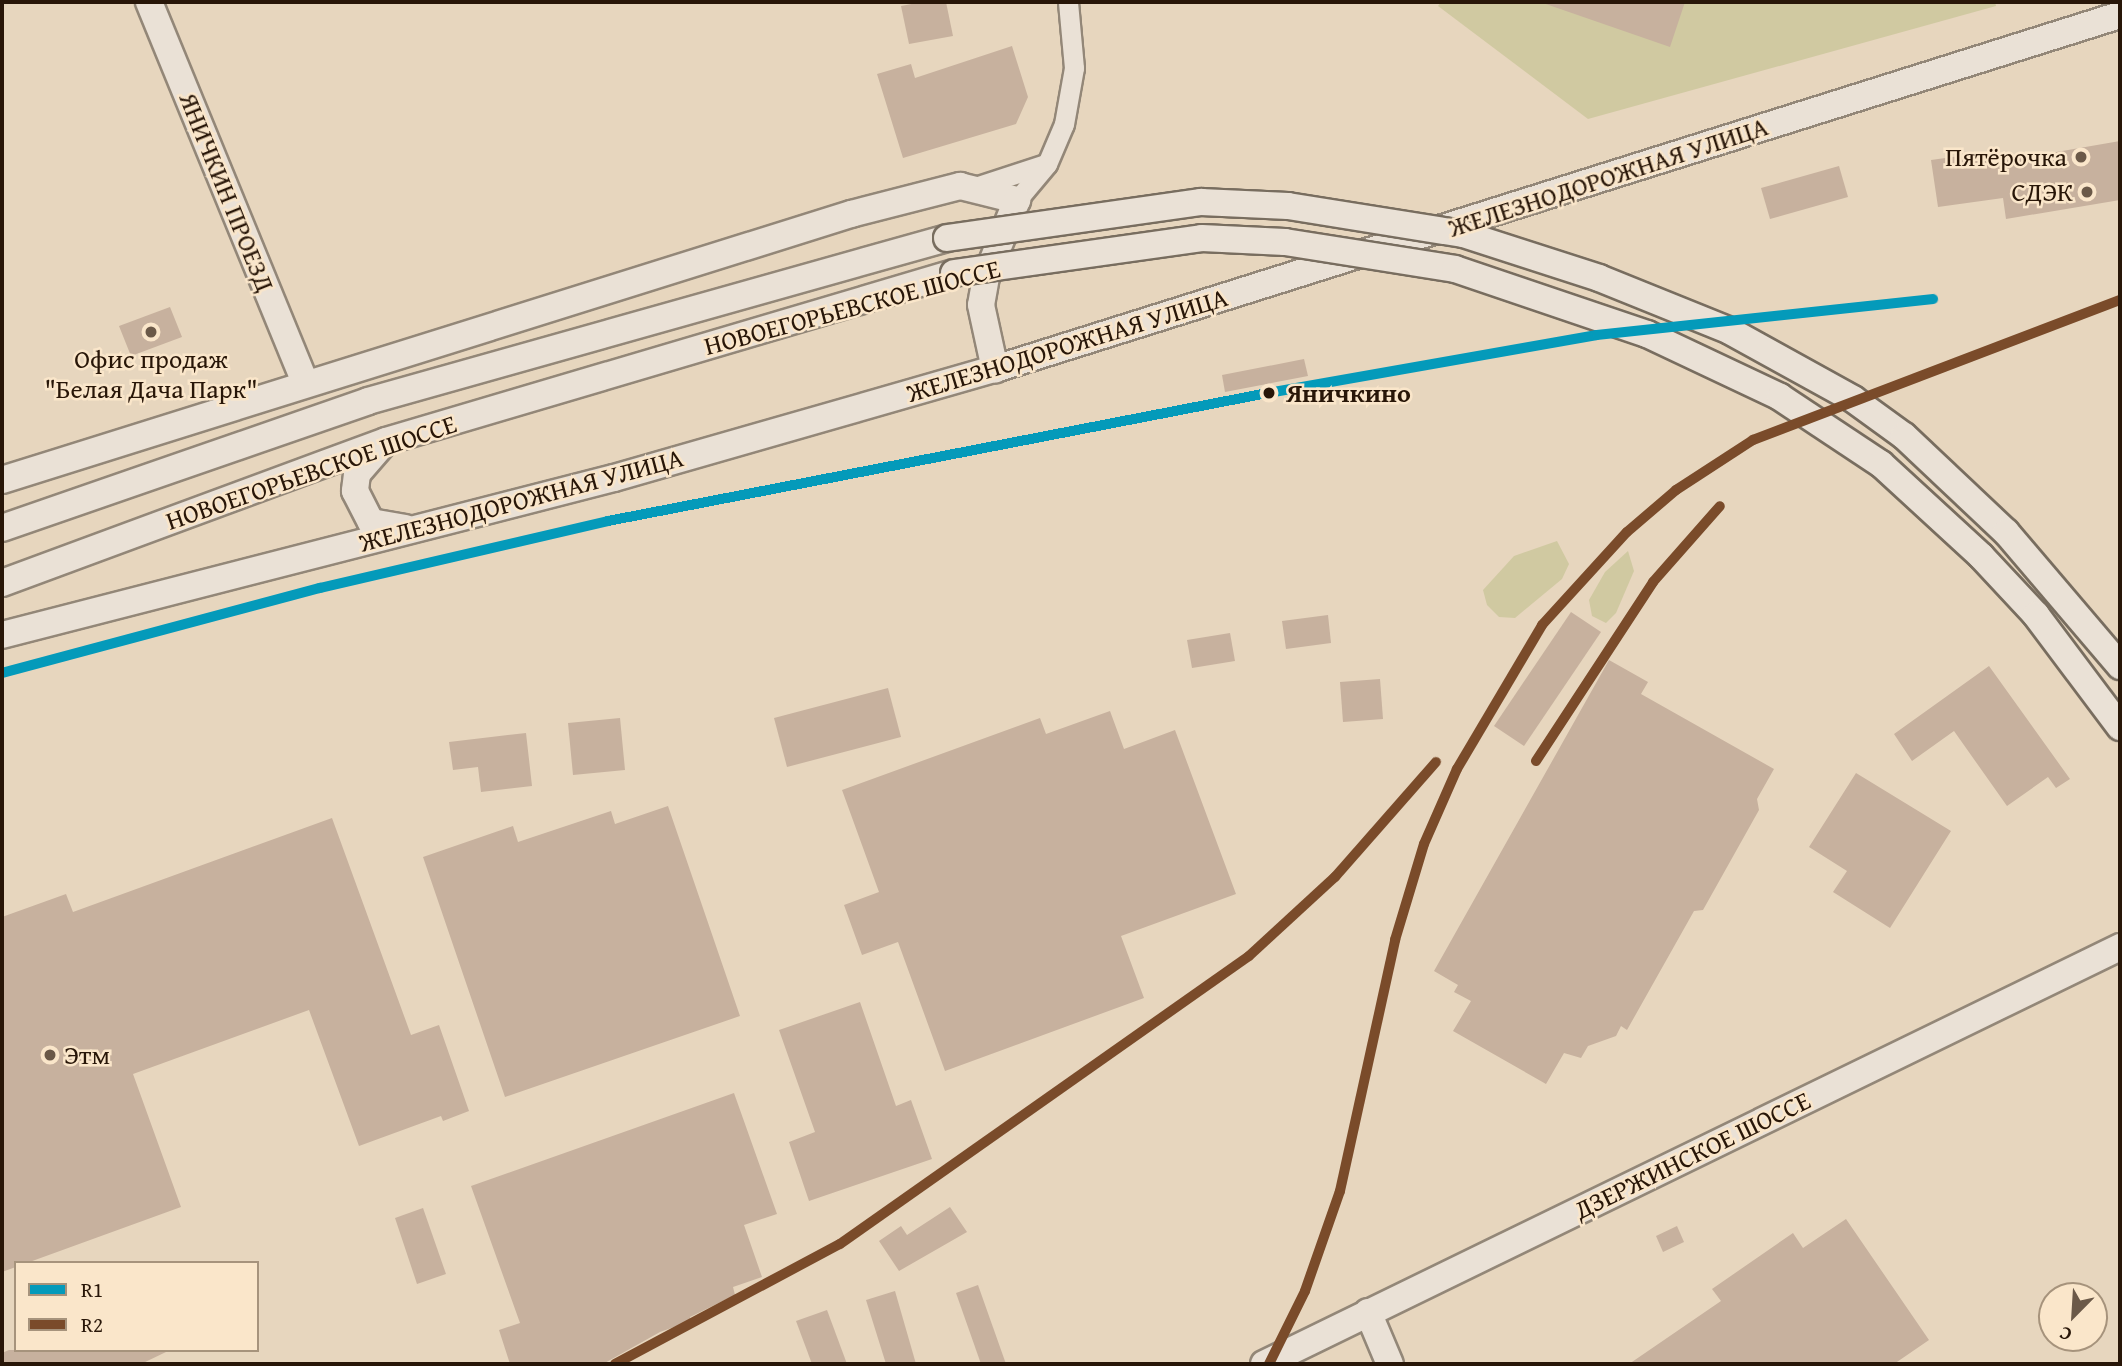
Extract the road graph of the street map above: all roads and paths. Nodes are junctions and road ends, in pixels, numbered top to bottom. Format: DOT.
graph roads {
  1 [pos="149,2"];
  2 [pos="1068,2"];
  3 [pos="2120,15"];
  4 [pos="1047,163"];
  5 [pos="971,188"];
  6 [pos="1017,200"];
  7 [pos="995,369"];
  8 [pos="305,382"];
  9 [pos="386,442"];
  10 [pos="2,480"];
  11 [pos="2,528"];
  12 [pos="416,528"];
  13 [pos="2,583"];
  14 [pos="2,635"];
  15 [pos="2120,666"];
  16 [pos="2120,727"];
  17 [pos="2120,947"];
  18 [pos="1368,1312"];
  19 [pos="1264,1364"];
  20 [pos="1390,1364"];
  1 -- 8 [label="main road, ЯНИЧКИН ПРОЕЗД"];
  2 -- 4 [label="street"];
  3 -- 7 [label="main road, ЖЕЛЕЗНОДОРОЖНАЯ УЛИЦА"];
  4 -- 5 [label="street"];
  4 -- 6 [label="street"];
  5 -- 6 [label="main road"];
  5 -- 8 [label="main road"];
  6 -- 7 [label="main road"];
  7 -- 12 [label="main road, ЖЕЛЕЗНОДОРОЖНАЯ УЛИЦА"];
  8 -- 10 [label="main road"];
  9 -- 12 [label="main road"];
  9 -- 13 [label="main road, НОВОЕГОРЬЕВСКОЕ ШОССЕ"];
  9 -- 16 [label="main road, НОВОЕГОРЬЕВСКОЕ ШОССЕ, bridge"];
  11 -- 15 [label="main road, НОВОЕГОРЬЕВСКОЕ ШОССЕ, bridge"];
  12 -- 14 [label="main road, ЖЕЛЕЗНОДОРОЖНАЯ УЛИЦА"];
  17 -- 18 [label="main road, ДЗЕРЖИНСКОЕ ШОССЕ"];
  18 -- 19 [label="main road, ДЗЕРЖИНСКОЕ ШОССЕ"];
  18 -- 20 [label="main road"];
}
